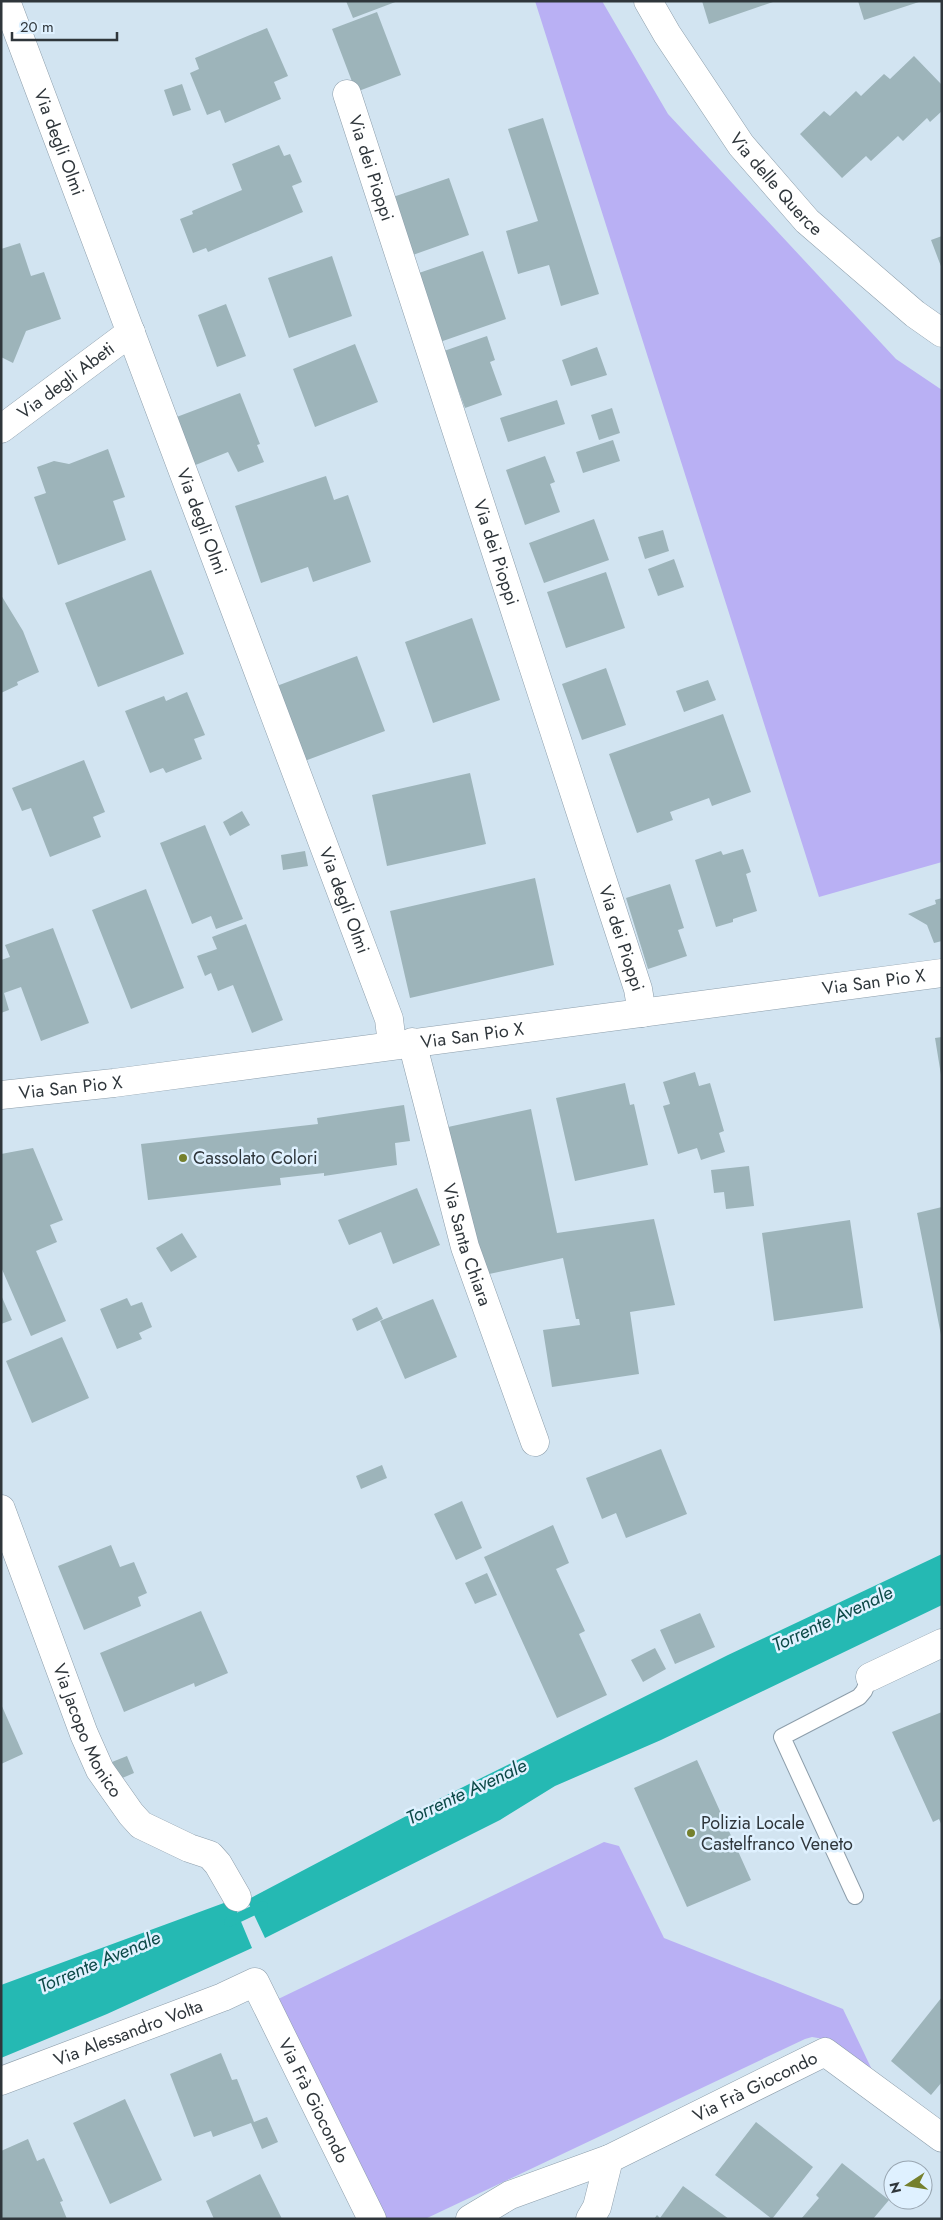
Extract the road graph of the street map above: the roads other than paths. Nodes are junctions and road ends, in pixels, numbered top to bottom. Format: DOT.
graph roads {
  1 [pos="6,1"];
  2 [pos="648,1"];
  3 [pos="346,94"];
  4 [pos="131,332"];
  5 [pos="942,333"];
  6 [pos="1,429"];
  7 [pos="942,974"];
  8 [pos="642,1013"];
  9 [pos="402,1043"];
  10 [pos="1,1095"];
  11 [pos="535,1442"];
  12 [pos="1,1509"];
  13 [pos="942,1643"];
  14 [pos="870,1677"];
  15 [pos="855,1896"];
  16 [pos="237,1897"];
  17 [pos="255,1982"];
  18 [pos="1,2081"];
  19 [pos="942,2138"];
  20 [pos="609,2159"];
  21 [pos="372,2219"];
  22 [pos="470,2219"];
  23 [pos="590,2219"];
  1 -- 4 [label="street, Via degli Olmi"];
  2 -- 5 [label="street, Via delle Querce"];
  3 -- 8 [label="street, Via dei Pioppi"];
  4 -- 6 [label="street, Via degli Abeti"];
  4 -- 9 [label="street, Via degli Olmi"];
  7 -- 8 [label="street, Via San Pio X"];
  8 -- 9 [label="street, Via San Pio X"];
  9 -- 10 [label="street, Via San Pio X"];
  9 -- 11 [label="street, Via Santa Chiara"];
  12 -- 16 [label="street, Via Jacopo Monico"];
  13 -- 14 [label="street"];
  14 -- 15 [label="lane"];
  17 -- 18 [label="street, Via Alessandro Volta"];
  17 -- 21 [label="street, Via Frà Giocondo"];
  19 -- 20 [label="street, Via Frà Giocondo"];
  20 -- 22 [label="street, Via Frà Giocondo"];
  20 -- 23 [label="street"];
}
